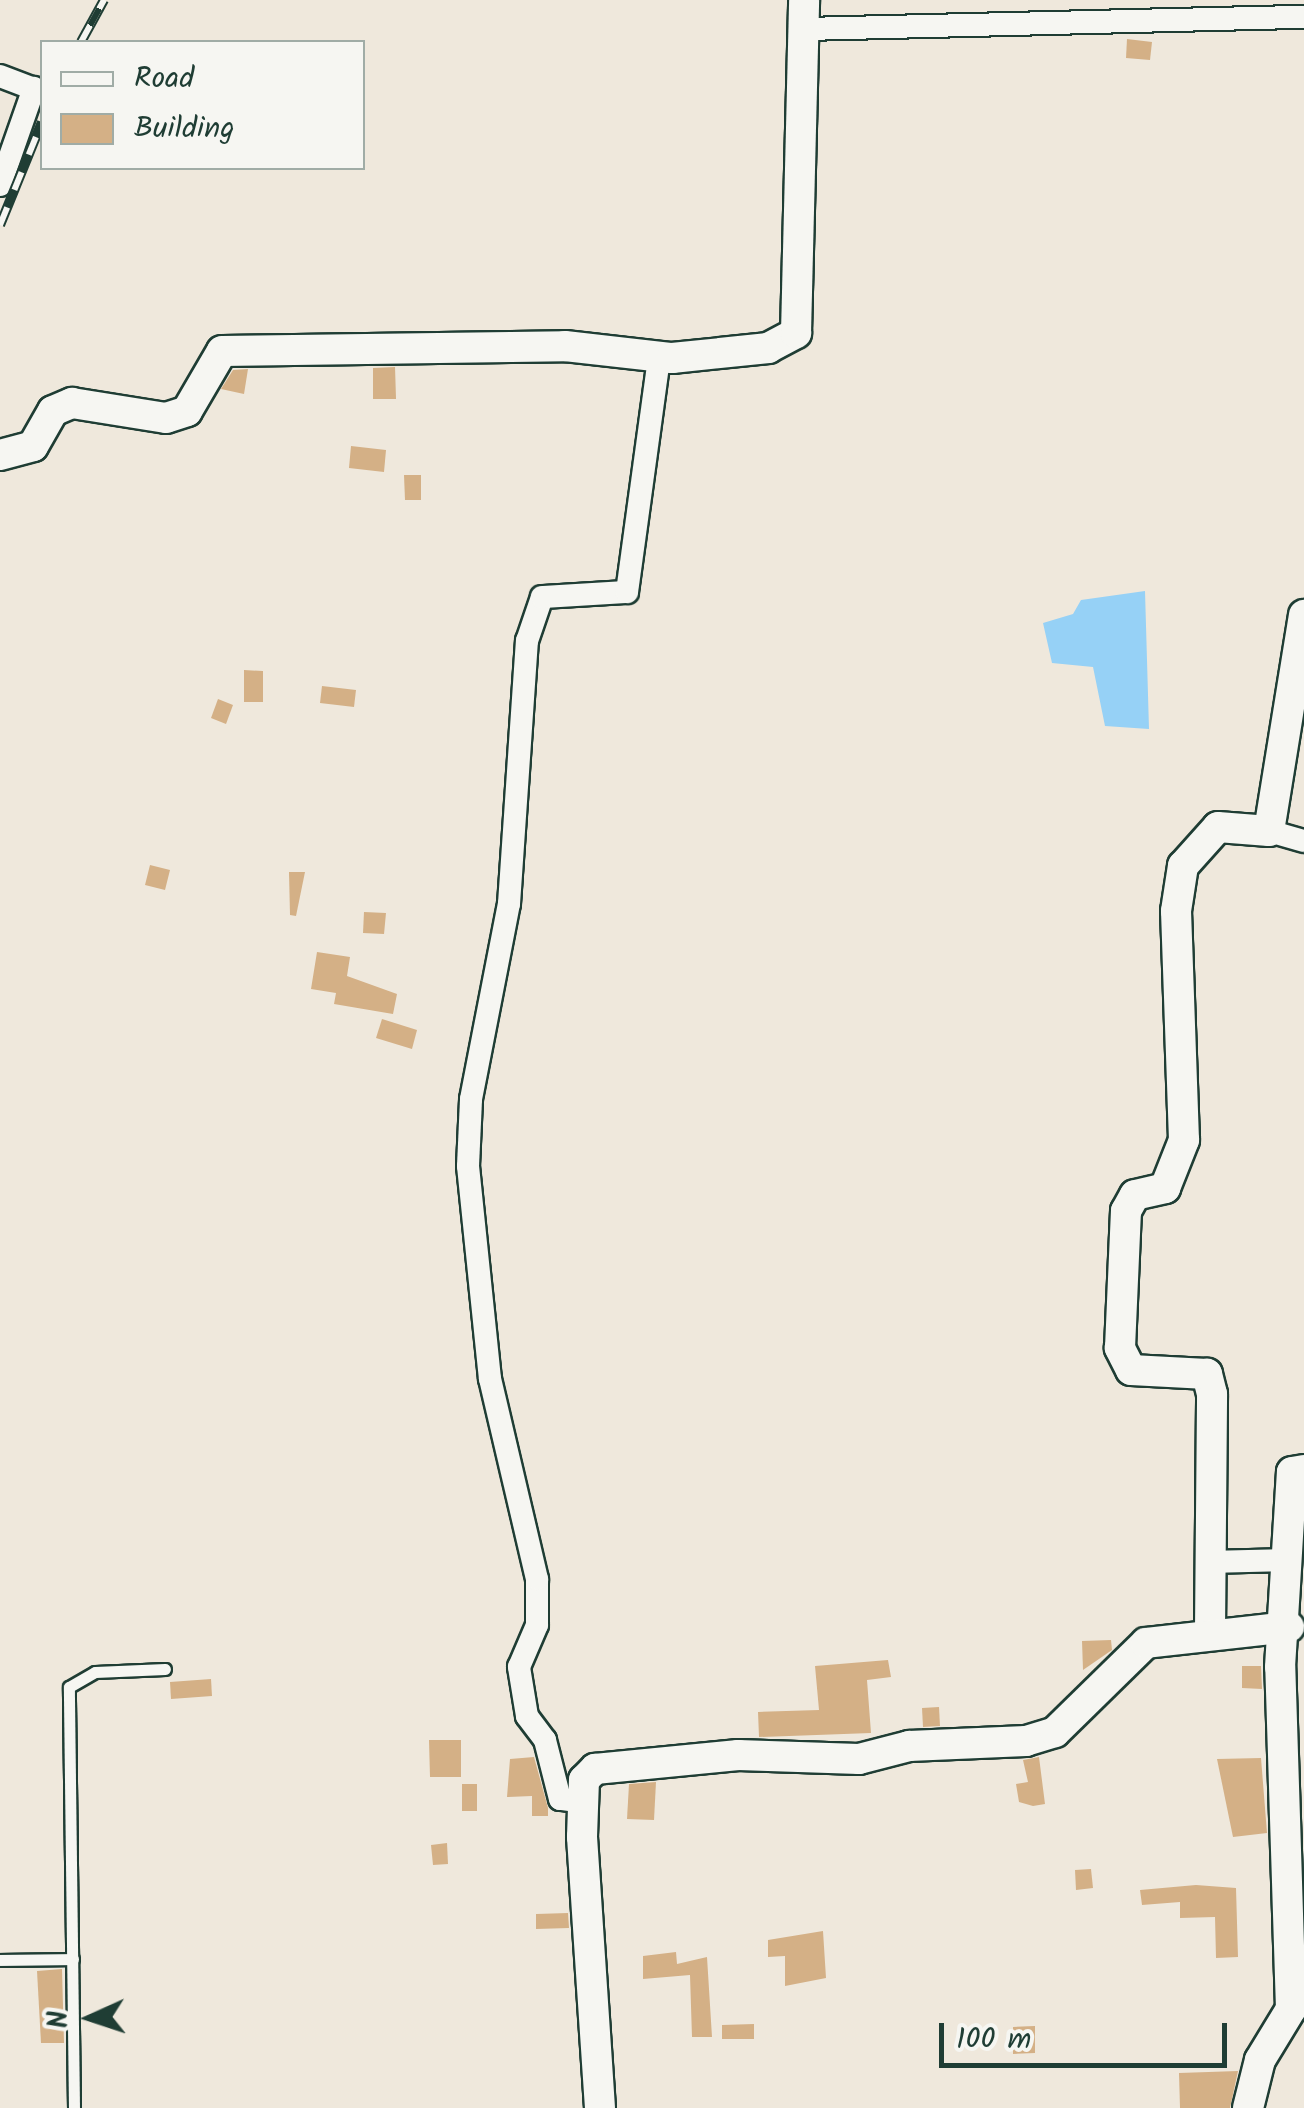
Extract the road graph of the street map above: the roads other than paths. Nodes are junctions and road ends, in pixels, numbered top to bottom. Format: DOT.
graph roads {
  1 [pos="805,14"];
  2 [pos="1304,16"];
  3 [pos="0,76"];
  4 [pos="38,90"];
  5 [pos="0,185"];
  6 [pos="659,357"];
  7 [pos="0,454"];
  8 [pos="1304,614"];
  9 [pos="1270,831"];
  10 [pos="1304,841"];
  11 [pos="1304,1470"];
  12 [pos="1288,1560"];
  13 [pos="1210,1562"];
  14 [pos="1288,1627"];
  15 [pos="1210,1631"];
  16 [pos="164,1668"];
  17 [pos="586,1802"];
  18 [pos="73,1959"];
  19 [pos="0,1960"];
  20 [pos="74,2108"];
  21 [pos="600,2108"];
  22 [pos="1248,2108"];
  1 -- 2 [label="street"];
  1 -- 6 [label="street"];
  3 -- 4 [label="street"];
  4 -- 5 [label="street"];
  6 -- 7 [label="street"];
  6 -- 17 [label="street"];
  8 -- 9 [label="street"];
  9 -- 10 [label="street"];
  9 -- 13 [label="street"];
  11 -- 12 [label="street"];
  12 -- 13 [label="street"];
  12 -- 14 [label="street"];
  13 -- 15 [label="street"];
  14 -- 15 [label="street"];
  14 -- 22 [label="street"];
  15 -- 17 [label="street"];
  16 -- 18 [label="lane"];
  17 -- 21 [label="street"];
  18 -- 19 [label="lane"];
  18 -- 20 [label="lane"];
}
